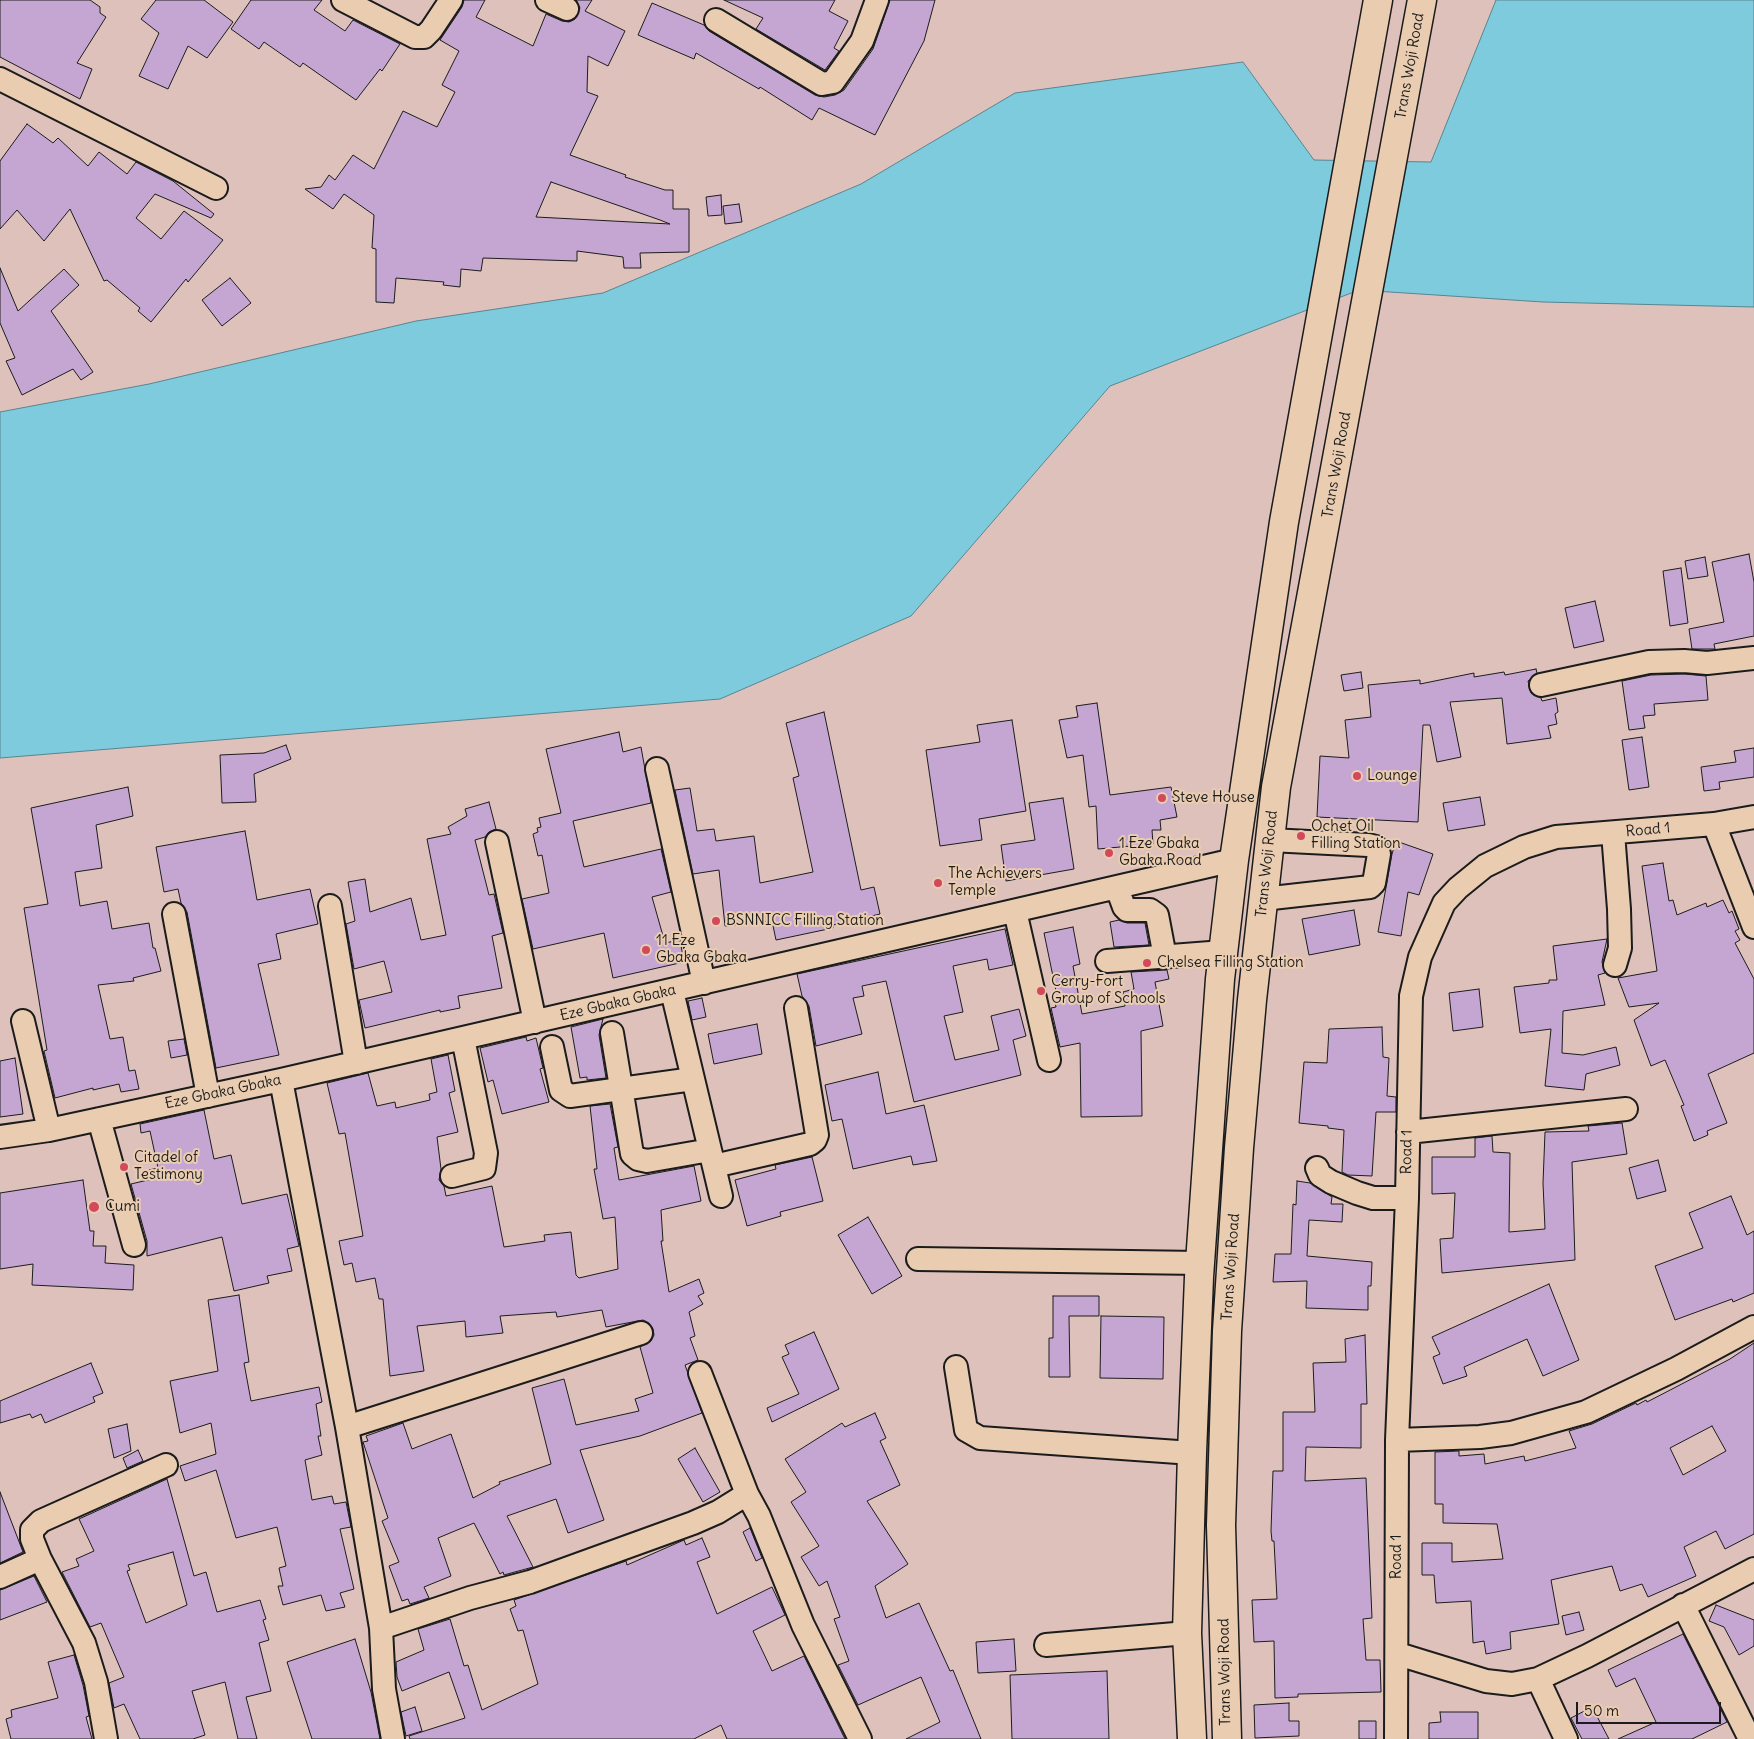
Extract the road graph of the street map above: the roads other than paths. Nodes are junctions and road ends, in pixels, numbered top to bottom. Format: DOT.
graph roads {
  1 [pos="343,0"];
  2 [pos="451,0"];
  3 [pos="877,0"];
  4 [pos="1378,0"];
  5 [pos="1422,0"];
  6 [pos="716,20"];
  7 [pos="0,79"];
  8 [pos="216,188"];
  9 [pos="1754,658"];
  10 [pos="1541,685"];
  11 [pos="657,769"];
  12 [pos="1754,817"];
  13 [pos="1714,824"];
  14 [pos="1613,833"];
  15 [pos="1270,840"];
  16 [pos="497,842"];
  17 [pos="1234,860"];
  18 [pos="1117,888"];
  19 [pos="1263,899"];
  20 [pos="330,906"];
  21 [pos="1014,911"];
  22 [pos="174,914"];
  23 [pos="1754,927"];
  24 [pos="1223,952"];
  25 [pos="1165,956"];
  26 [pos="1107,961"];
  27 [pos="1615,965"];
  28 [pos="704,983"];
  29 [pos="672,990"];
  30 [pos="796,1008"];
  31 [pos="23,1021"];
  32 [pos="535,1022"];
  33 [pos="612,1033"];
  34 [pos="463,1038"];
  35 [pos="552,1047"];
  36 [pos="1050,1060"];
  37 [pos="356,1063"];
  38 [pos="693,1079"];
  39 [pos="281,1080"];
  40 [pos="622,1090"];
  41 [pos="208,1096"];
  42 [pos="1626,1109"];
  43 [pos="99,1119"];
  44 [pos="49,1130"];
  45 [pos="1408,1132"];
  46 [pos="0,1137"];
  47 [pos="712,1158"];
  48 [pos="1317,1168"];
  49 [pos="452,1176"];
  50 [pos="721,1196"];
  51 [pos="1407,1198"];
  52 [pos="134,1245"];
  53 [pos="918,1258"];
  54 [pos="1200,1264"];
  55 [pos="1232,1264"];
  56 [pos="1754,1326"];
  57 [pos="641,1333"];
  58 [pos="956,1367"];
  59 [pos="700,1373"];
  60 [pos="348,1426"];
  61 [pos="1397,1440"];
  62 [pos="1192,1453"];
  63 [pos="1223,1458"];
  64 [pos="166,1465"];
  65 [pos="747,1494"];
  66 [pos="40,1559"];
  67 [pos="1754,1569"];
  68 [pos="0,1577"];
  69 [pos="1683,1605"];
  70 [pos="380,1628"];
  71 [pos="1188,1633"];
  72 [pos="1046,1645"];
  73 [pos="1398,1654"];
  74 [pos="1538,1679"];
  75 [pos="106,1739"];
  76 [pos="393,1739"];
  77 [pos="860,1739"];
  78 [pos="1192,1739"];
  79 [pos="1227,1739"];
  80 [pos="1396,1739"];
  81 [pos="1566,1739"];
  82 [pos="1750,1739"];
  1 -- 2 [label="street"];
  3 -- 6 [label="street"];
  4 -- 17 [label="main road, Trans Woji Road"];
  5 -- 15 [label="main road, Trans Woji Road"];
  7 -- 8 [label="street"];
  9 -- 10 [label="street"];
  11 -- 28 [label="street"];
  12 -- 13 [label="street, Road 1"];
  13 -- 14 [label="street, Road 1"];
  13 -- 23 [label="street"];
  14 -- 27 [label="street"];
  14 -- 45 [label="street, Road 1"];
  15 -- 19 [label="main road, Trans Woji Road"];
  15 -- 19 [label="street"];
  16 -- 32 [label="street"];
  17 -- 18 [label="street, Eze Gbaka Gbaka"];
  17 -- 24 [label="main road, Trans Woji Road"];
  18 -- 21 [label="street, Eze Gbaka Gbaka"];
  18 -- 25 [label="street"];
  19 -- 55 [label="main road, Trans Woji Road"];
  20 -- 37 [label="street"];
  21 -- 28 [label="street, Eze Gbaka Gbaka"];
  21 -- 36 [label="street"];
  22 -- 41 [label="street"];
  24 -- 25 [label="street"];
  24 -- 54 [label="main road, Trans Woji Road"];
  25 -- 26 [label="street"];
  28 -- 29 [label="street, Eze Gbaka Gbaka"];
  29 -- 32 [label="street, Eze Gbaka Gbaka"];
  29 -- 38 [label="street"];
  30 -- 47 [label="street"];
  31 -- 44 [label="street"];
  32 -- 34 [label="street, Eze Gbaka Gbaka"];
  33 -- 40 [label="street"];
  34 -- 37 [label="street, Eze Gbaka Gbaka"];
  34 -- 49 [label="street"];
  35 -- 40 [label="street"];
  37 -- 39 [label="street, Eze Gbaka Gbaka"];
  38 -- 40 [label="street"];
  38 -- 47 [label="street"];
  39 -- 41 [label="street, Eze Gbaka Gbaka"];
  39 -- 60 [label="street"];
  40 -- 47 [label="street"];
  41 -- 43 [label="street, Eze Gbaka Gbaka"];
  42 -- 45 [label="street"];
  43 -- 44 [label="street, Eze Gbaka Gbaka"];
  43 -- 52 [label="street"];
  44 -- 46 [label="street, Eze Gbaka Gbaka"];
  45 -- 51 [label="street, Road 1"];
  47 -- 50 [label="street"];
  48 -- 51 [label="street"];
  51 -- 61 [label="street, Road 1"];
  53 -- 54 [label="street"];
  54 -- 55 [label="main road"];
  54 -- 62 [label="main road, Trans Woji Road"];
  55 -- 63 [label="main road, Trans Woji Road"];
  56 -- 61 [label="street"];
  57 -- 60 [label="street"];
  58 -- 62 [label="street"];
  59 -- 65 [label="street"];
  60 -- 70 [label="street"];
  61 -- 73 [label="street, Road 1"];
  62 -- 63 [label="main road"];
  62 -- 71 [label="main road, Trans Woji Road"];
  63 -- 79 [label="main road, Trans Woji Road"];
  64 -- 66 [label="street"];
  65 -- 70 [label="street"];
  65 -- 77 [label="street"];
  66 -- 68 [label="street"];
  66 -- 75 [label="street"];
  67 -- 69 [label="street"];
  69 -- 74 [label="street"];
  69 -- 82 [label="street"];
  70 -- 76 [label="street"];
  71 -- 72 [label="street"];
  71 -- 78 [label="main road, Trans Woji Road"];
  73 -- 74 [label="street"];
  73 -- 80 [label="street, Road 1"];
  74 -- 81 [label="street"];
}
